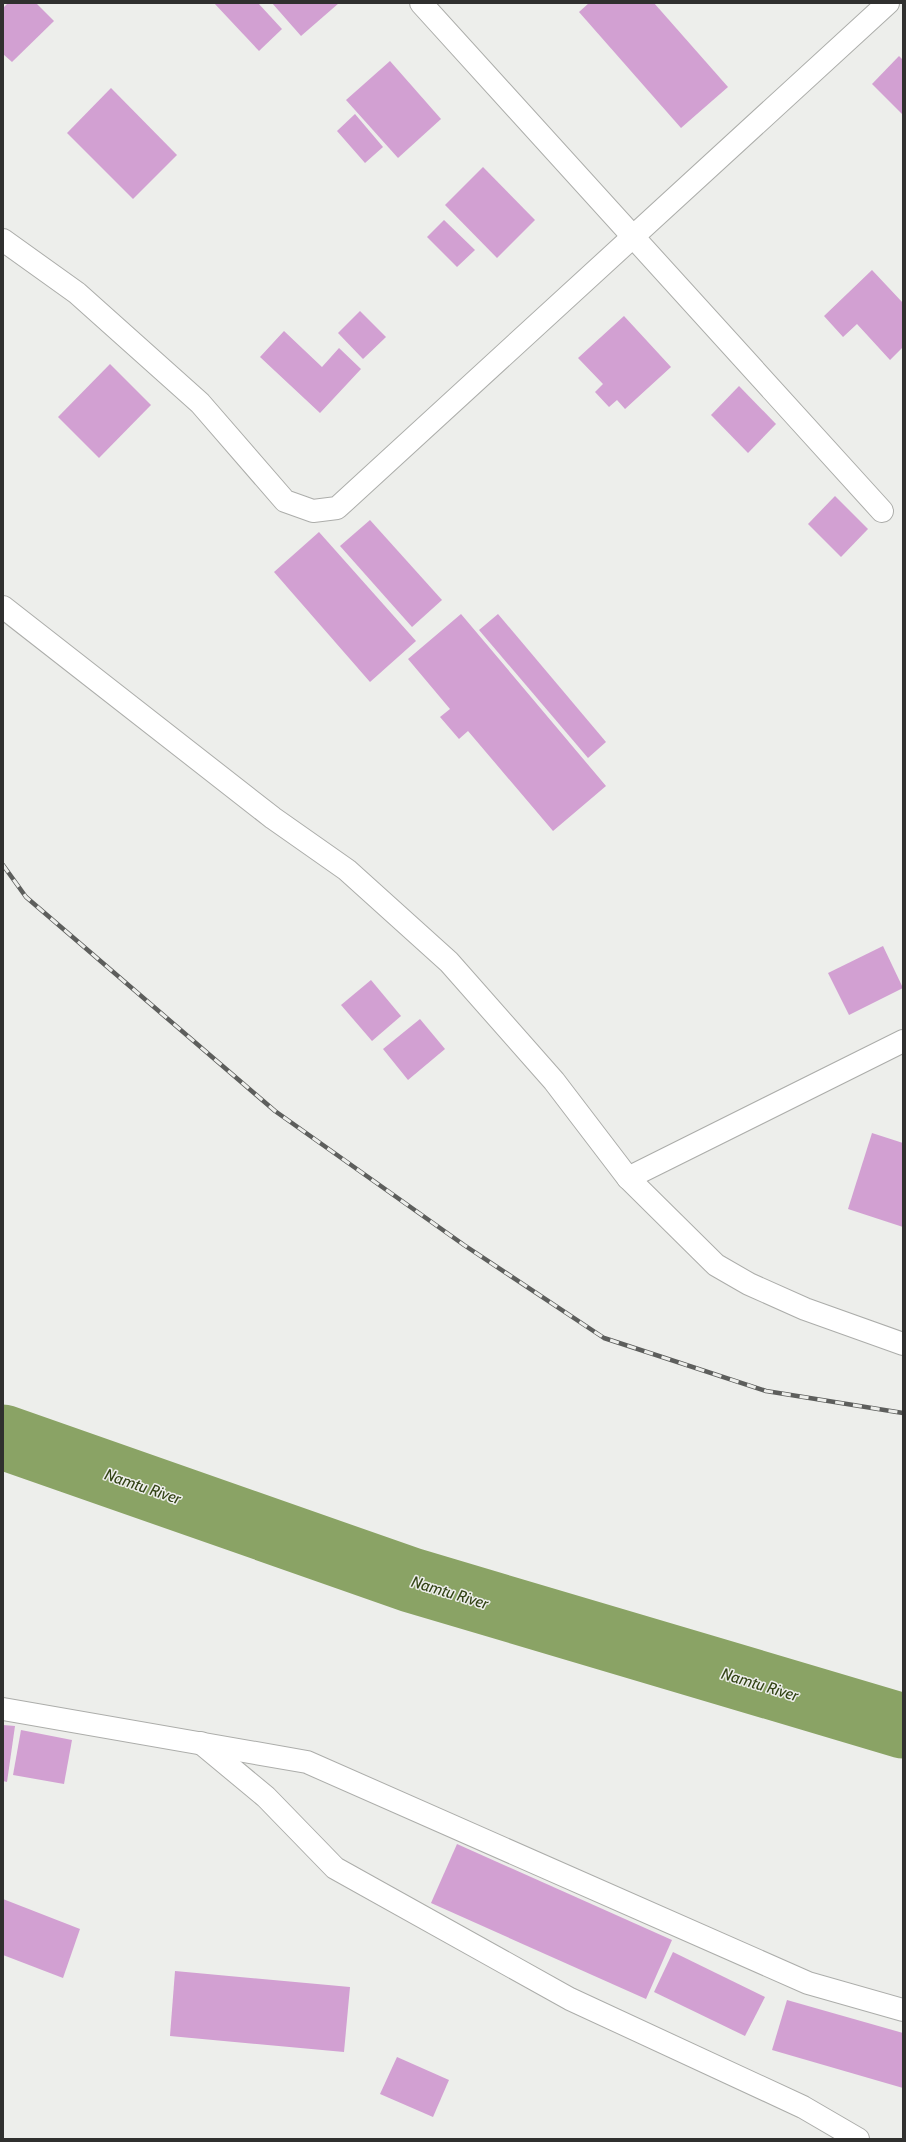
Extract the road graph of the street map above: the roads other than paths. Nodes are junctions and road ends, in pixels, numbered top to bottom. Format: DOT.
graph roads {
  1 [pos="421,3"];
  2 [pos="888,3"];
  3 [pos="633,236"];
  4 [pos="3,240"];
  5 [pos="882,511"];
  6 [pos="3,606"];
  7 [pos="903,1041"];
  8 [pos="628,1178"];
  9 [pos="903,1344"];
  10 [pos="3,1709"];
  11 [pos="201,1743"];
  12 [pos="903,2010"];
  13 [pos="858,2139"];
  1 -- 3 [label="street"];
  2 -- 3 [label="street"];
  3 -- 4 [label="street"];
  3 -- 5 [label="street"];
  6 -- 8 [label="street"];
  7 -- 8 [label="street"];
  8 -- 9 [label="street"];
  10 -- 11 [label="street"];
  11 -- 12 [label="street"];
  11 -- 13 [label="street"];
}
